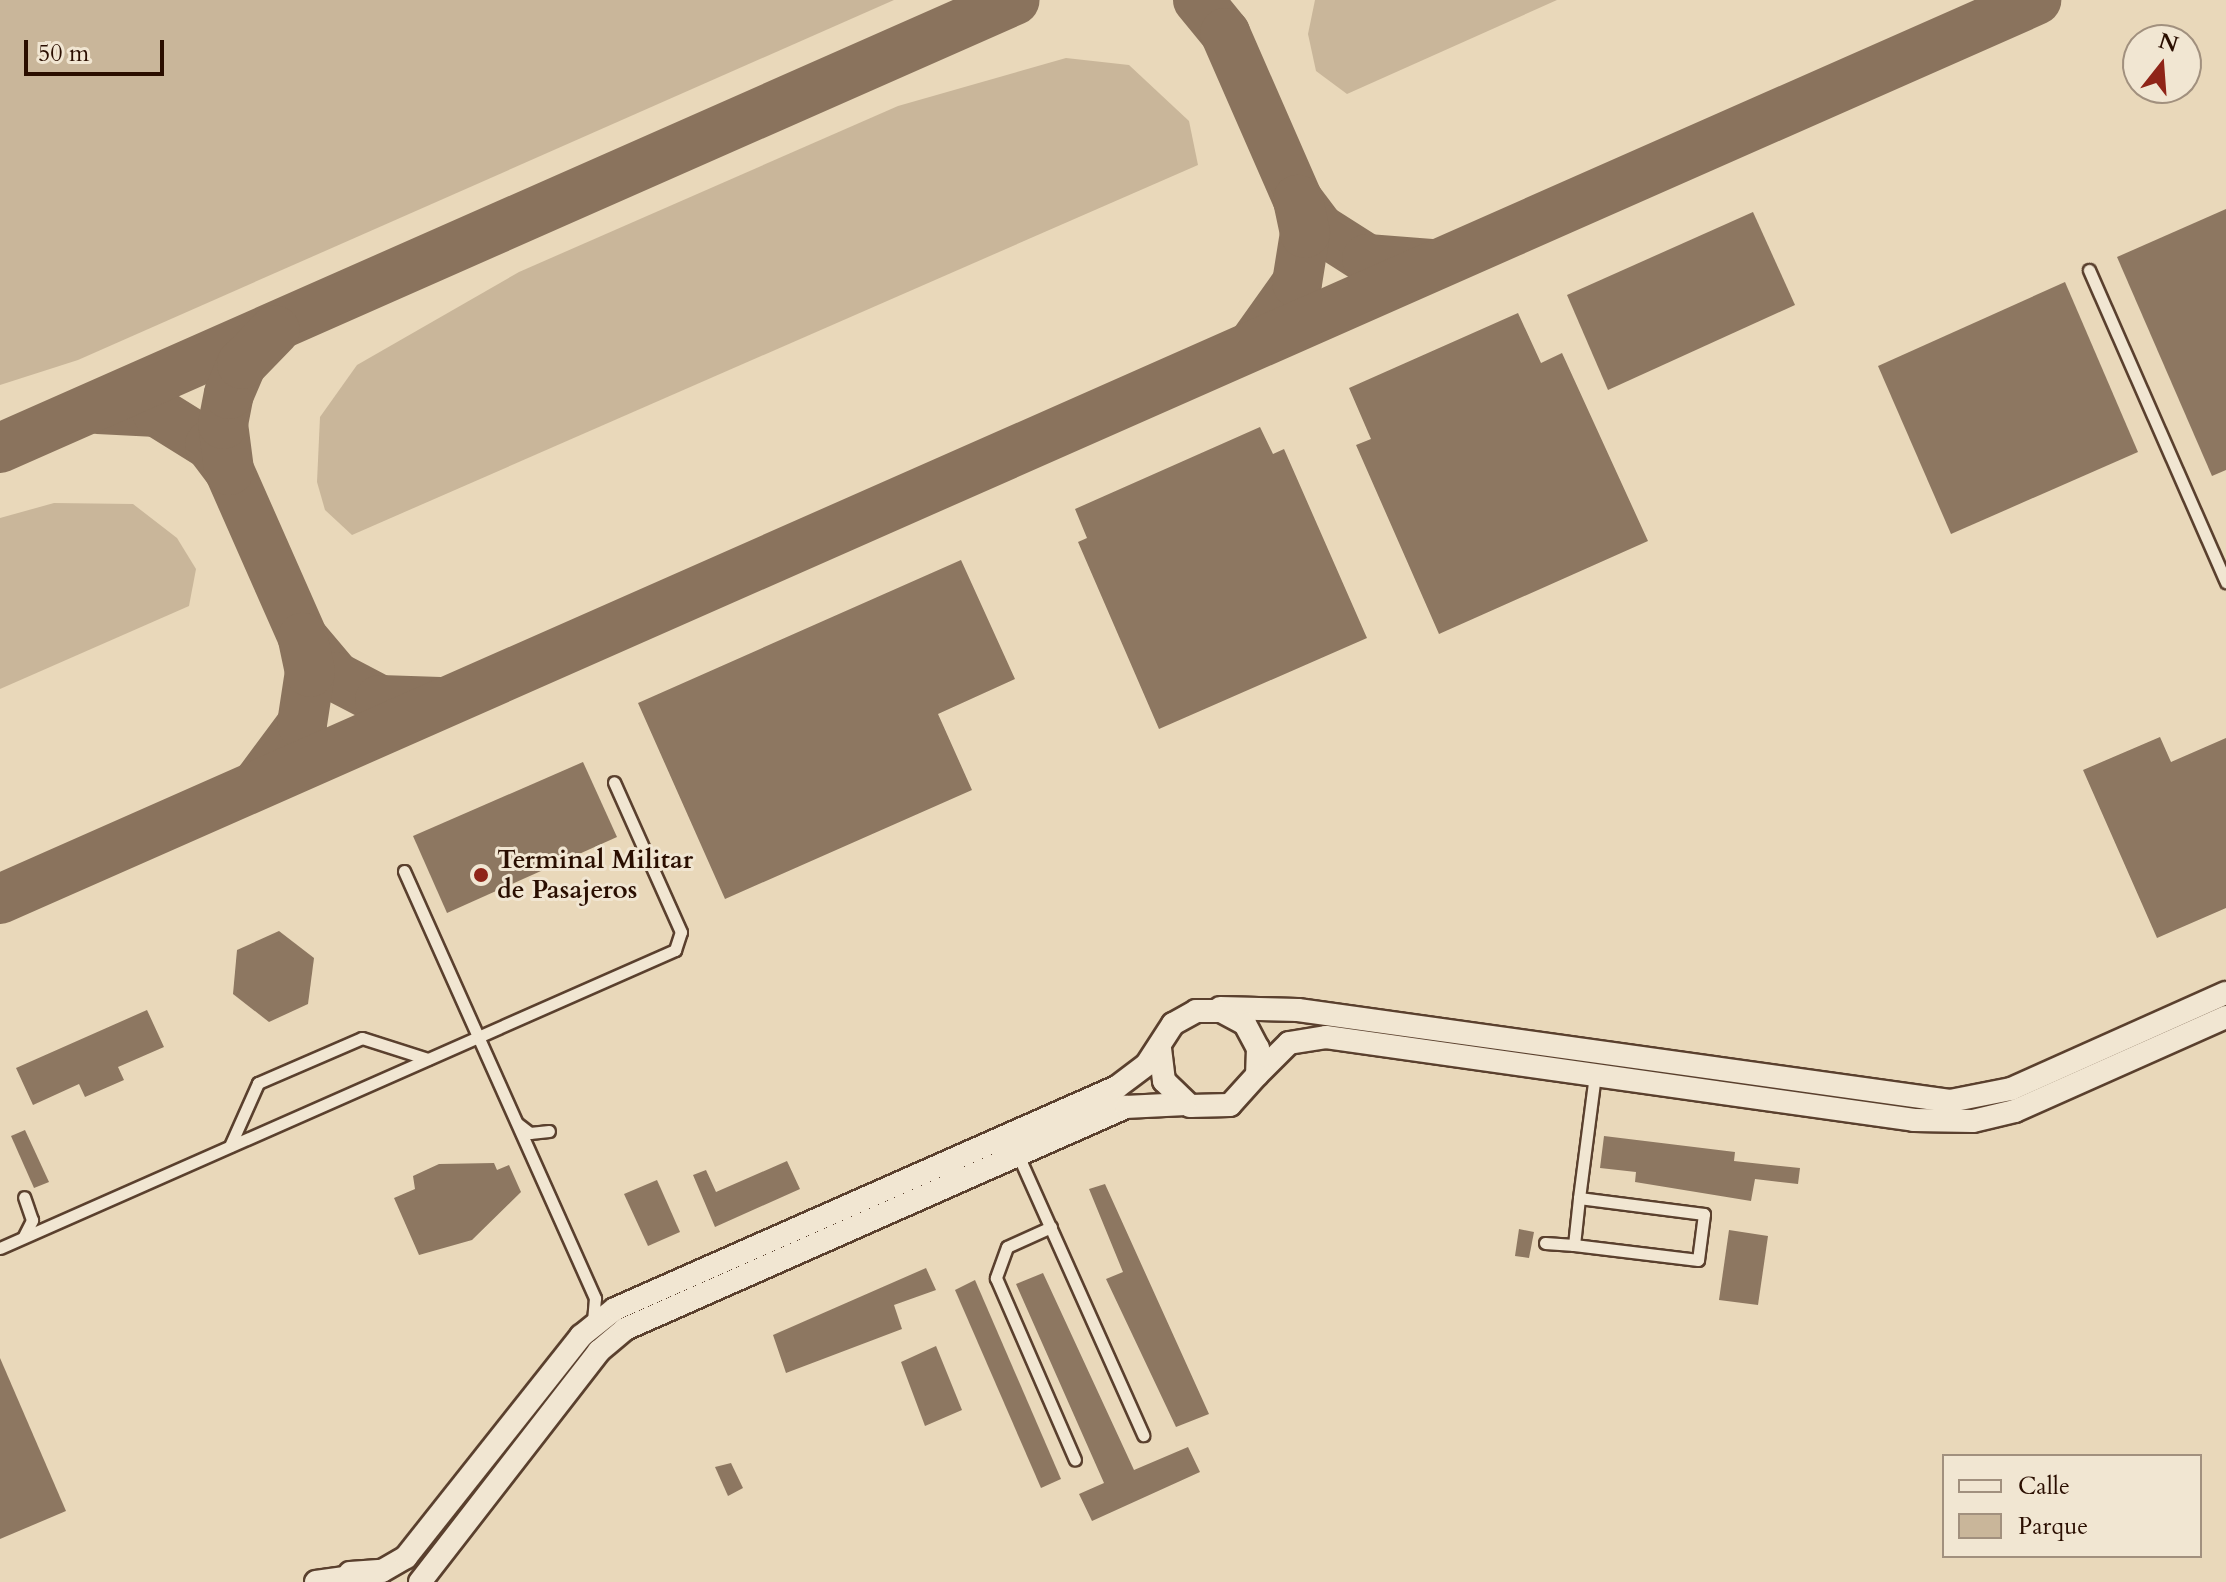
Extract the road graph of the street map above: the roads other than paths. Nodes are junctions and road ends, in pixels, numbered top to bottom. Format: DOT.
graph roads {
  1 [pos="2089,270"];
  2 [pos="2226,582"];
  3 [pos="614,782"];
  4 [pos="404,871"];
  5 [pos="2226,993"];
  6 [pos="1208,1009"];
  7 [pos="2226,1017"];
  8 [pos="478,1037"];
  9 [pos="1160,1046"];
  10 [pos="398,1049"];
  11 [pos="429,1059"];
  12 [pos="394,1074"];
  13 [pos="1257,1075"];
  14 [pos="1595,1075"];
  15 [pos="1190,1106"];
  16 [pos="244,1116"];
  17 [pos="515,1120"];
  18 [pos="262,1133"];
  19 [pos="230,1146"];
  20 [pos="1018,1155"];
  21 [pos="535,1164"];
  22 [pos="1579,1198"];
  23 [pos="60,1222"];
  24 [pos="1051,1227"];
  25 [pos="19,1240"];
  26 [pos="1545,1243"];
  27 [pos="1574,1245"];
  28 [pos="0,1248"];
  29 [pos="595,1298"];
  30 [pos="626,1304"];
  31 [pos="654,1304"];
  32 [pos="587,1329"];
  33 [pos="1143,1435"];
  34 [pos="1075,1460"];
  35 [pos="350,1573"];
  36 [pos="316,1582"];
  37 [pos="385,1582"];
  38 [pos="420,1582"];
  1 -- 2 [label="lane"];
  3 -- 8 [label="lane"];
  4 -- 8 [label="lane"];
  5 -- 6 [label="street"];
  6 -- 9 [label="street"];
  6 -- 13 [label="street"];
  7 -- 14 [label="street"];
  8 -- 11 [label="lane"];
  8 -- 17 [label="lane"];
  9 -- 15 [label="street"];
  9 -- 31 [label="street"];
  10 -- 11 [label="lane"];
  10 -- 12 [label="lane"];
  10 -- 16 [label="lane"];
  11 -- 12 [label="lane"];
  12 -- 18 [label="lane"];
  13 -- 14 [label="street"];
  13 -- 15 [label="street"];
  14 -- 22 [label="lane"];
  15 -- 20 [label="street"];
  16 -- 18 [label="lane"];
  16 -- 19 [label="lane"];
  17 -- 21 [label="lane"];
  17 -- 21 [label="lane"];
  18 -- 19 [label="lane"];
  19 -- 23 [label="lane"];
  20 -- 24 [label="lane"];
  20 -- 31 [label="street"];
  21 -- 29 [label="lane"];
  22 -- 27 [label="lane"];
  22 -- 27 [label="lane"];
  23 -- 25 [label="lane"];
  23 -- 25 [label="lane"];
  24 -- 33 [label="lane"];
  24 -- 34 [label="lane"];
  25 -- 28 [label="lane"];
  26 -- 27 [label="lane"];
  29 -- 30 [label="lane"];
  29 -- 32 [label="lane"];
  30 -- 31 [label="street"];
  30 -- 32 [label="street"];
  31 -- 38 [label="street"];
  32 -- 35 [label="street"];
  35 -- 36 [label="street"];
  35 -- 37 [label="street"];
}
